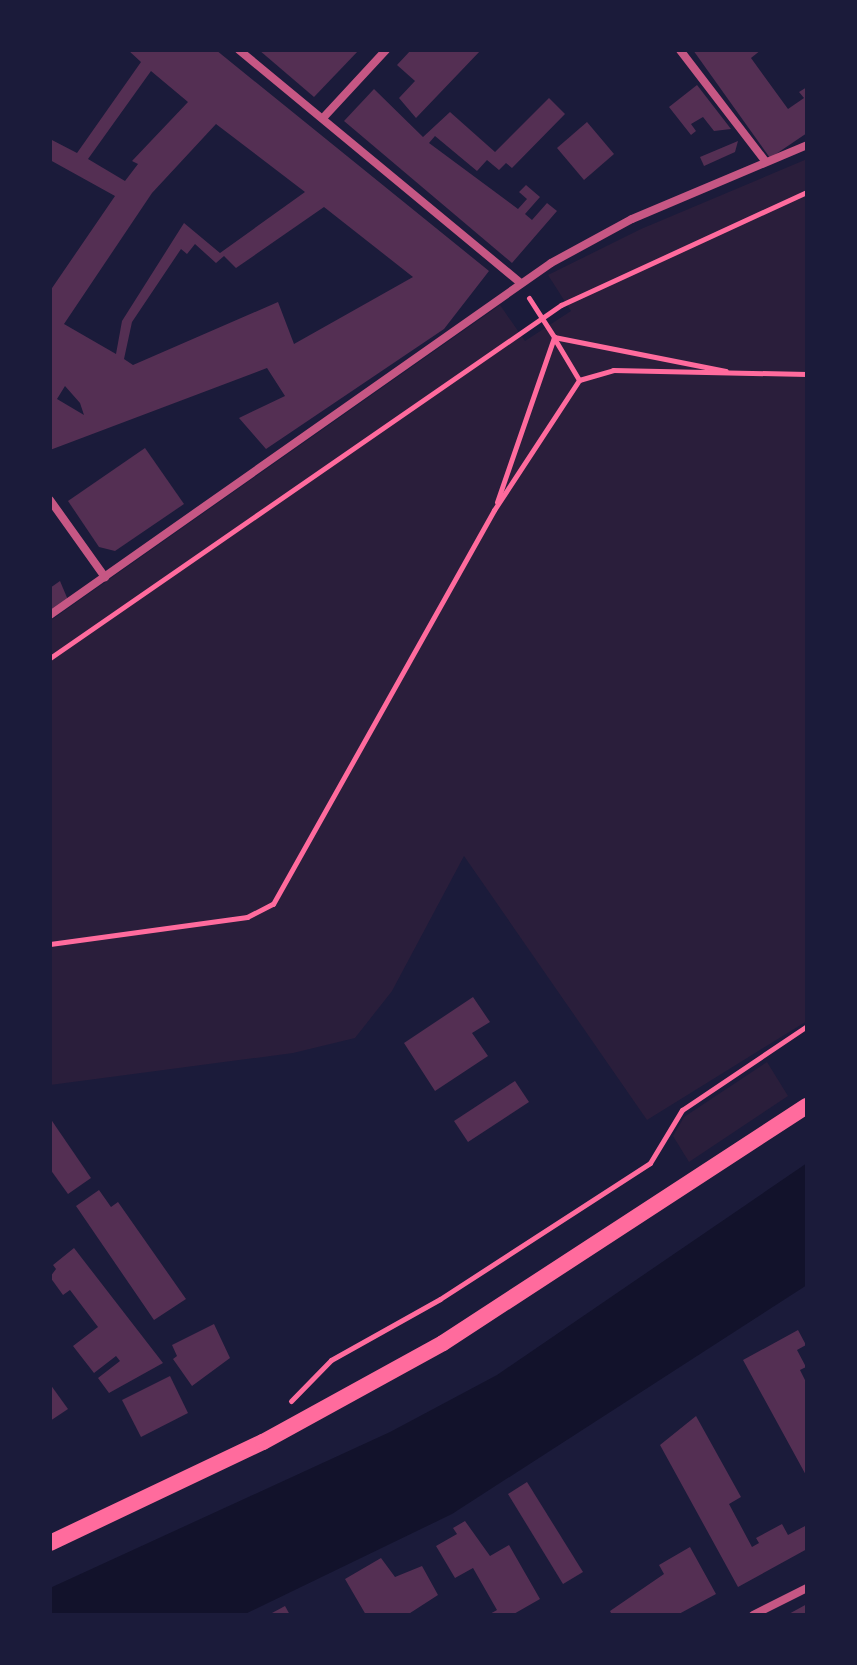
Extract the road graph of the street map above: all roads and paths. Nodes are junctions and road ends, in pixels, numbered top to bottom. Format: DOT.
graph roads {
  1 [pos="239,50"];
  2 [pos="386,50"];
  3 [pos="680,50"];
  4 [pos="323,118"];
  5 [pos="807,145"];
  6 [pos="766,162"];
  7 [pos="807,192"];
  8 [pos="521,283"];
  9 [pos="554,337"];
  10 [pos="739,374"];
  11 [pos="807,374"];
  12 [pos="579,380"];
  13 [pos="50,500"];
  14 [pos="494,510"];
  15 [pos="105,577"];
  16 [pos="50,615"];
  17 [pos="50,658"];
  18 [pos="50,944"];
  19 [pos="807,1026"];
  20 [pos="807,1106"];
  21 [pos="286,1407"];
  22 [pos="50,1543"];
  23 [pos="807,1588"];
  24 [pos="753,1615"];
  1 -- 4 [label="street"];
  2 -- 4 [label="street"];
  3 -- 6 [label="street"];
  4 -- 8 [label="street"];
  5 -- 6 [label="street"];
  6 -- 8 [label="street"];
  7 -- 17 [label="path"];
  8 -- 9 [label="path"];
  8 -- 15 [label="street"];
  9 -- 10 [label="path"];
  9 -- 12 [label="path"];
  9 -- 14 [label="path"];
  10 -- 11 [label="path"];
  10 -- 12 [label="path"];
  12 -- 14 [label="path"];
  13 -- 15 [label="street"];
  14 -- 18 [label="path"];
  15 -- 16 [label="street"];
  19 -- 21 [label="path"];
  20 -- 22 [label="main road"];
  23 -- 24 [label="street"];
}
